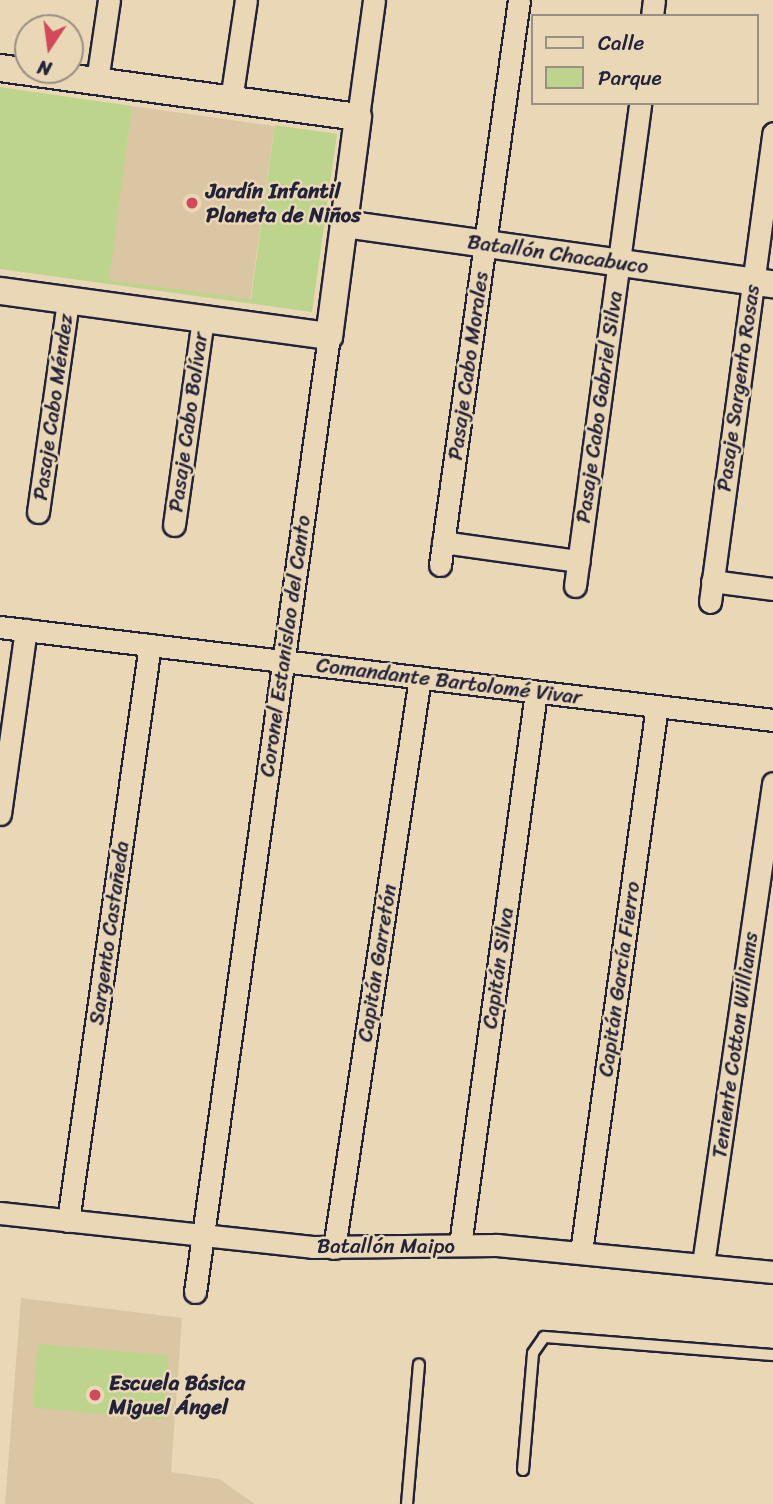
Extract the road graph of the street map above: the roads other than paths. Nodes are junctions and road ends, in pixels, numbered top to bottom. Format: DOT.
graph roads {
  1 [pos="109,0"];
  2 [pos="246,0"];
  3 [pos="374,0"];
  4 [pos="519,0"];
  5 [pos="0,68"];
  6 [pos="97,82"];
  7 [pos="231,100"];
  8 [pos="640,105"];
  9 [pos="358,117"];
  10 [pos="773,133"];
  11 [pos="344,224"];
  12 [pos="485,244"];
  13 [pos="619,262"];
  14 [pos="763,282"];
  15 [pos="0,291"];
  16 [pos="68,301"];
  17 [pos="203,319"];
  18 [pos="329,337"];
  19 [pos="38,512"];
  20 [pos="174,525"];
  21 [pos="443,542"];
  22 [pos="579,561"];
  23 [pos="440,565"];
  24 [pos="575,586"];
  25 [pos="773,589"];
  26 [pos="0,627"];
  27 [pos="26,630"];
  28 [pos="150,645"];
  29 [pos="283,661"];
  30 [pos="420,677"];
  31 [pos="536,692"];
  32 [pos="657,706"];
  33 [pos="773,720"];
  34 [pos="773,783"];
  35 [pos="0,814"];
  36 [pos="0,1213"];
  37 [pos="68,1221"];
  38 [pos="203,1235"];
  39 [pos="460,1245"];
  40 [pos="334,1248"];
  41 [pos="581,1252"];
  42 [pos="703,1265"];
  43 [pos="773,1272"];
  44 [pos="195,1292"];
  45 [pos="773,1354"];
  46 [pos="419,1365"];
  47 [pos="523,1470"];
  48 [pos="407,1504"];
  1 -- 6 [label="street"];
  2 -- 7 [label="street"];
  3 -- 9 [label="street, Coronel Estanislao del Canto"];
  4 -- 12 [label="street, Pasaje Cabo Morales"];
  5 -- 6 [label="street"];
  6 -- 7 [label="street"];
  7 -- 9 [label="street"];
  8 -- 13 [label="street, Pasaje Cabo Gabriel Silva"];
  9 -- 11 [label="street, Coronel Estanislao del Canto"];
  10 -- 14 [label="street, Pasaje Sargento Rosas"];
  11 -- 12 [label="street, Batallón Chacabuco"];
  11 -- 18 [label="street, Coronel Estanislao del Canto"];
  12 -- 13 [label="street, Batallón Chacabuco"];
  12 -- 21 [label="street, Pasaje Cabo Morales"];
  13 -- 14 [label="street, Batallón Chacabuco"];
  13 -- 22 [label="street, Pasaje Cabo Gabriel Silva"];
  14 -- 25 [label="street, Pasaje Sargento Rosas"];
  15 -- 16 [label="street"];
  16 -- 17 [label="street"];
  16 -- 19 [label="street, Pasaje Cabo Méndez"];
  17 -- 18 [label="street"];
  17 -- 20 [label="street, Pasaje Cabo Bolívar"];
  18 -- 29 [label="street, Coronel Estanislao del Canto"];
  21 -- 22 [label="street"];
  21 -- 23 [label="street, Pasaje Cabo Morales"];
  22 -- 24 [label="street, Pasaje Cabo Gabriel Silva"];
  26 -- 27 [label="street, Comandante Bartolomé Vivar"];
  27 -- 28 [label="street, Comandante Bartolomé Vivar"];
  27 -- 35 [label="street"];
  28 -- 29 [label="street, Comandante Bartolomé Vivar"];
  28 -- 37 [label="street, Sargento Castañeda"];
  29 -- 30 [label="street, Comandante Bartolomé Vivar"];
  29 -- 38 [label="street, Coronel Estanislao del Canto"];
  30 -- 31 [label="street, Comandante Bartolomé Vivar"];
  30 -- 40 [label="street, Capitán Garretón"];
  31 -- 32 [label="street, Comandante Bartolomé Vivar"];
  31 -- 39 [label="street, Capitán Silva"];
  32 -- 33 [label="street, Comandante Bartolomé Vivar"];
  32 -- 41 [label="street, Capitán García Fierro"];
  34 -- 42 [label="street, Teniente Cotton Williams"];
  36 -- 37 [label="street, Batallón Maipo"];
  37 -- 38 [label="street, Batallón Maipo"];
  38 -- 40 [label="street, Batallón Maipo"];
  38 -- 44 [label="street, Coronel Estanislao del Canto"];
  39 -- 40 [label="street, Batallón Maipo"];
  39 -- 41 [label="street, Batallón Maipo"];
  41 -- 42 [label="street, Batallón Maipo"];
  42 -- 43 [label="street, Batallón Maipo"];
  45 -- 47 [label="lane"];
  46 -- 48 [label="lane"];
}
